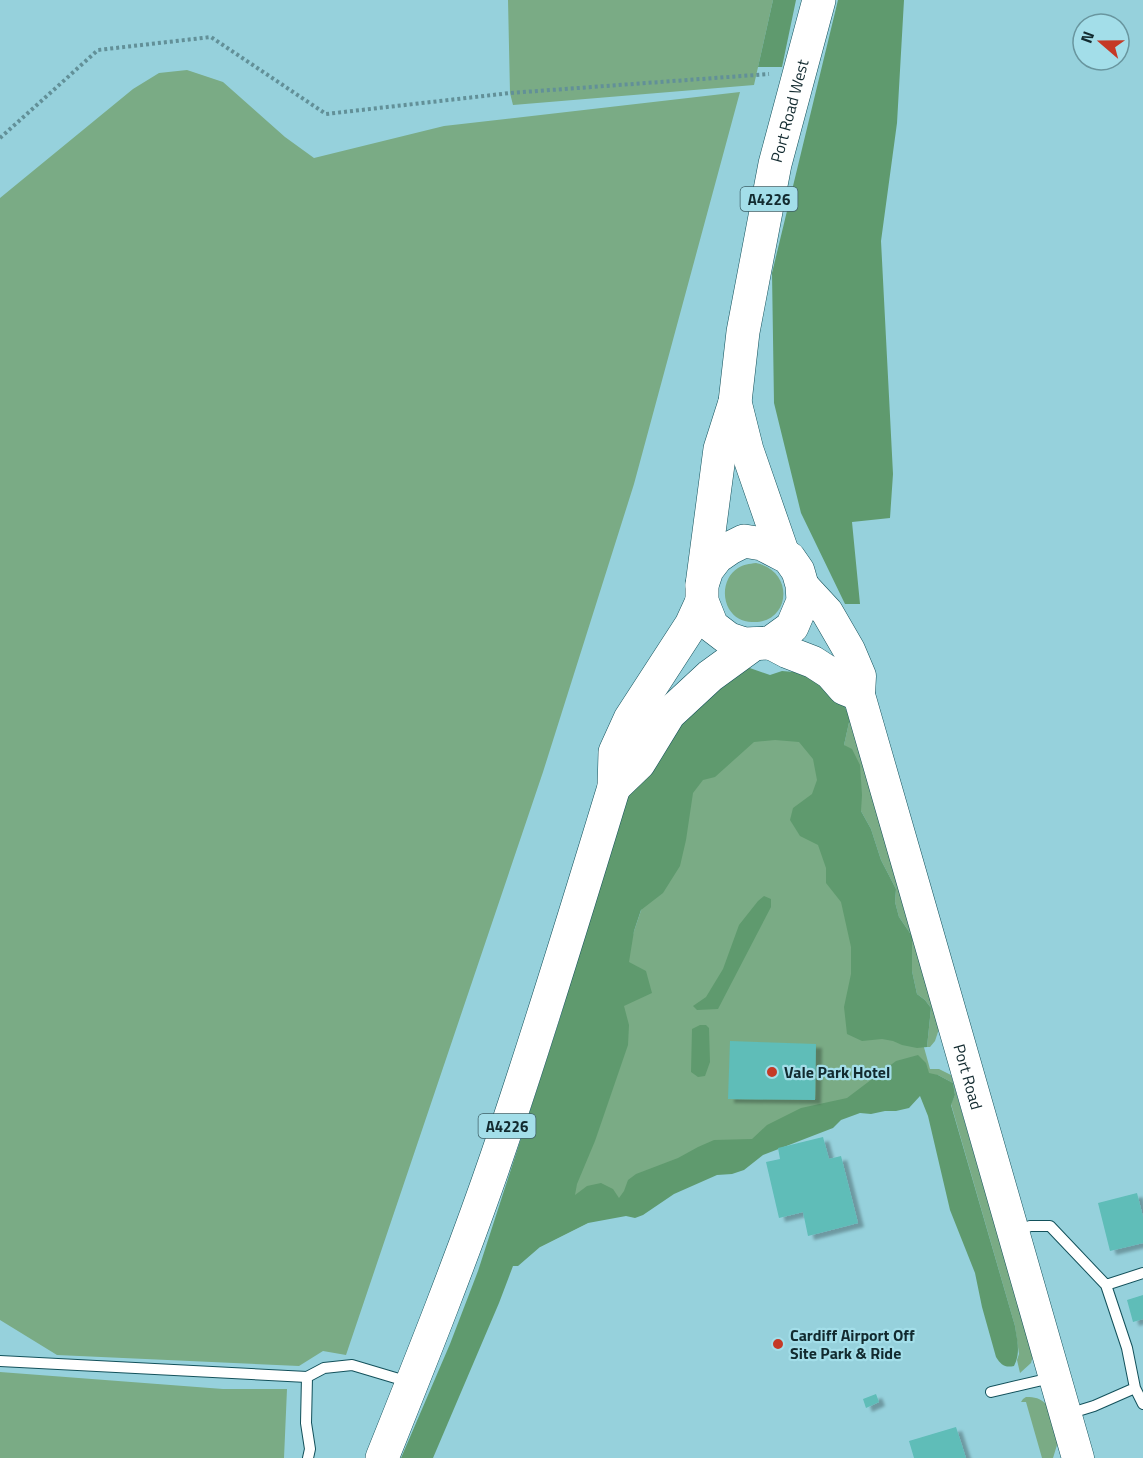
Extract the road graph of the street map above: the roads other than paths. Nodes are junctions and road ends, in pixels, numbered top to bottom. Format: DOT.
graph roads {
  1 [pos="819,0"];
  2 [pos="735,402"];
  3 [pos="783,554"];
  4 [pos="802,585"];
  5 [pos="702,593"];
  6 [pos="762,643"];
  7 [pos="859,695"];
  8 [pos="614,787"];
  9 [pos="1012,1234"];
  10 [pos="1143,1274"];
  11 [pos="1106,1285"];
  12 [pos="0,1361"];
  13 [pos="307,1377"];
  14 [pos="1054,1377"];
  15 [pos="412,1383"];
  16 [pos="1135,1388"];
  17 [pos="991,1392"];
  18 [pos="1143,1404"];
  19 [pos="1065,1415"];
  20 [pos="308,1458"];
  21 [pos="382,1458"];
  22 [pos="1078,1458"];
  1 -- 2 [label="main road, Port Road West / A4226"];
  2 -- 3 [label="main road, Port Road West / A4226"];
  2 -- 5 [label="main road, Port Road West / A4226"];
  3 -- 4 [label="main road, A4226"];
  3 -- 5 [label="main road, A4226"];
  4 -- 6 [label="main road, A4226"];
  4 -- 7 [label="street, Port Road"];
  5 -- 6 [label="main road"];
  5 -- 8 [label="main road, A4226"];
  6 -- 7 [label="street"];
  6 -- 8 [label="main road, A4226"];
  7 -- 9 [label="street, Port Road"];
  8 -- 15 [label="main road, A4226"];
  9 -- 11 [label="lane"];
  9 -- 14 [label="street, Port Road"];
  10 -- 11 [label="lane"];
  11 -- 16 [label="lane"];
  12 -- 13 [label="lane"];
  13 -- 15 [label="lane"];
  13 -- 20 [label="lane"];
  14 -- 17 [label="lane"];
  14 -- 19 [label="street, Port Road"];
  15 -- 21 [label="main road, A4226"];
  16 -- 18 [label="lane"];
  16 -- 19 [label="lane"];
  19 -- 22 [label="street, Port Road"];
}
